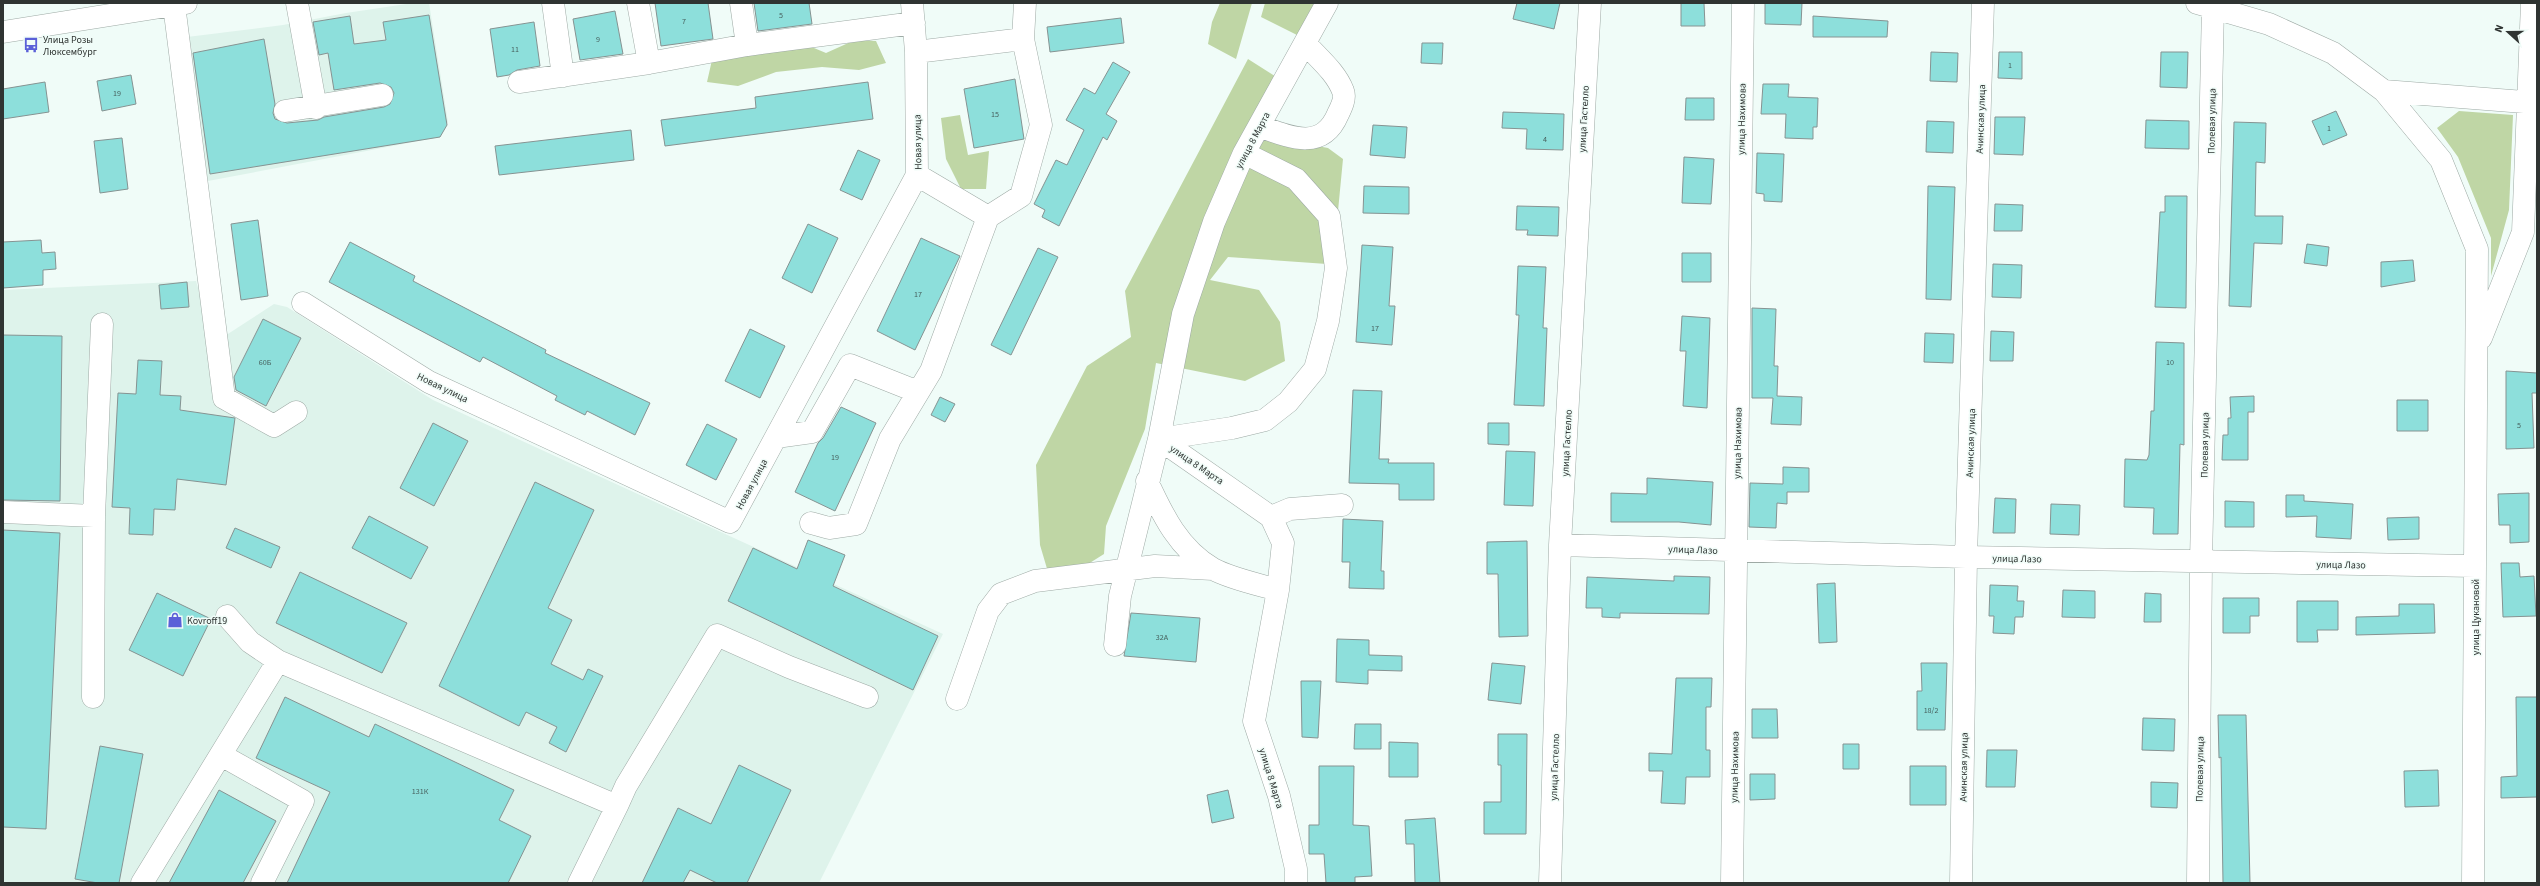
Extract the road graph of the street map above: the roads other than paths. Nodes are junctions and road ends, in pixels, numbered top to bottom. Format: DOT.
graph roads {
  1 [pos="297,3"];
  2 [pos="553,3"];
  3 [pos="638,3"];
  4 [pos="741,3"];
  5 [pos="1025,3"];
  6 [pos="1327,3"];
  7 [pos="1590,3"];
  8 [pos="1743,3"];
  9 [pos="1983,3"];
  10 [pos="2532,3"];
  11 [pos="180,4"];
  12 [pos="2205,5"];
  13 [pos="121,8"];
  14 [pos="913,13"];
  15 [pos="3,32"];
  16 [pos="1023,40"];
  17 [pos="1305,43"];
  18 [pos="747,45"];
  19 [pos="916,52"];
  20 [pos="648,63"];
  21 [pos="563,76"];
  22 [pos="519,82"];
  23 [pos="2384,91"];
  24 [pos="382,95"];
  25 [pos="2533,103"];
  26 [pos="316,108"];
  27 [pos="285,112"];
  28 [pos="1259,126"];
  29 [pos="1244,153"];
  30 [pos="917,175"];
  31 [pos="988,217"];
  32 [pos="303,302"];
  33 [pos="102,324"];
  34 [pos="2476,350"];
  35 [pos="918,392"];
  36 [pos="296,412"];
  37 [pos="776,437"];
  38 [pos="1159,439"];
  39 [pos="1147,482"];
  40 [pos="1342,505"];
  41 [pos="3,512"];
  42 [pos="94,516"];
  43 [pos="1271,517"];
  44 [pos="811,523"];
  45 [pos="1560,544"];
  46 [pos="1736,551"];
  47 [pos="1966,557"];
  48 [pos="2201,562"];
  49 [pos="2475,566"];
  50 [pos="1127,569"];
  51 [pos="1213,569"];
  52 [pos="1278,590"];
  53 [pos="227,616"];
  54 [pos="1115,645"];
  55 [pos="278,661"];
  56 [pos="93,697"];
  57 [pos="867,697"];
  58 [pos="957,699"];
  59 [pos="221,755"];
  60 [pos="617,806"];
  61 [pos="142,883"];
  62 [pos="262,883"];
  63 [pos="579,883"];
  64 [pos="1296,883"];
  65 [pos="1550,883"];
  66 [pos="1732,883"];
  67 [pos="1961,883"];
  68 [pos="2198,883"];
  69 [pos="2473,883"];
  1 -- 26 [label="street"];
  2 -- 21 [label="street"];
  3 -- 20 [label="street"];
  4 -- 18 [label="street"];
  5 -- 16 [label="street"];
  6 -- 17 [label="street, улица 8 Марта"];
  7 -- 45 [label="street, улица Гастелло"];
  8 -- 46 [label="street, улица Нахимова"];
  9 -- 47 [label="street, Ачинская улица"];
  10 -- 25 [label="street"];
  11 -- 13 [label="street"];
  11 -- 36 [label="street"];
  12 -- 23 [label="street"];
  12 -- 48 [label="street, Полевая улица"];
  13 -- 15 [label="street"];
  14 -- 18 [label="street"];
  14 -- 19 [label="street, Новая улица"];
  16 -- 19 [label="street"];
  16 -- 31 [label="street"];
  17 -- 28 [label="street, улица 8 Марта"];
  17 -- 28 [label="street"];
  18 -- 20 [label="street"];
  19 -- 30 [label="street, Новая улица"];
  20 -- 21 [label="street"];
  21 -- 22 [label="street"];
  23 -- 25 [label="street"];
  23 -- 34 [label="street"];
  24 -- 26 [label="street"];
  25 -- 34 [label="street"];
  26 -- 27 [label="street"];
  28 -- 29 [label="street, улица 8 Марта"];
  29 -- 38 [label="street, улица 8 Марта"];
  29 -- 38 [label="street"];
  30 -- 31 [label="street"];
  30 -- 37 [label="street, Новая улица"];
  31 -- 35 [label="street"];
  32 -- 37 [label="street, Новая улица"];
  33 -- 42 [label="street"];
  34 -- 49 [label="street, улица Цукановой"];
  35 -- 37 [label="street"];
  35 -- 44 [label="street"];
  38 -- 39 [label="street"];
  38 -- 43 [label="street, улица 8 Марта"];
  39 -- 50 [label="street"];
  39 -- 51 [label="street"];
  40 -- 43 [label="street"];
  41 -- 42 [label="street"];
  42 -- 56 [label="street"];
  43 -- 52 [label="street, улица 8 Марта"];
  45 -- 46 [label="street, улица Лазо"];
  45 -- 65 [label="street, улица Гастелло"];
  46 -- 47 [label="street, улица Лазо"];
  46 -- 66 [label="street, улица Нахимова"];
  47 -- 48 [label="street, улица Лазо"];
  47 -- 67 [label="street, Ачинская улица"];
  48 -- 49 [label="street, улица Лазо"];
  48 -- 68 [label="street, Полевая улица"];
  49 -- 69 [label="street, улица Цукановой"];
  50 -- 51 [label="street"];
  50 -- 54 [label="street"];
  50 -- 58 [label="street"];
  51 -- 52 [label="street"];
  52 -- 64 [label="street, улица 8 Марта"];
  53 -- 55 [label="street"];
  55 -- 59 [label="street"];
  55 -- 60 [label="street"];
  57 -- 60 [label="street"];
  59 -- 61 [label="street"];
  59 -- 62 [label="street"];
  60 -- 63 [label="street"];
}
